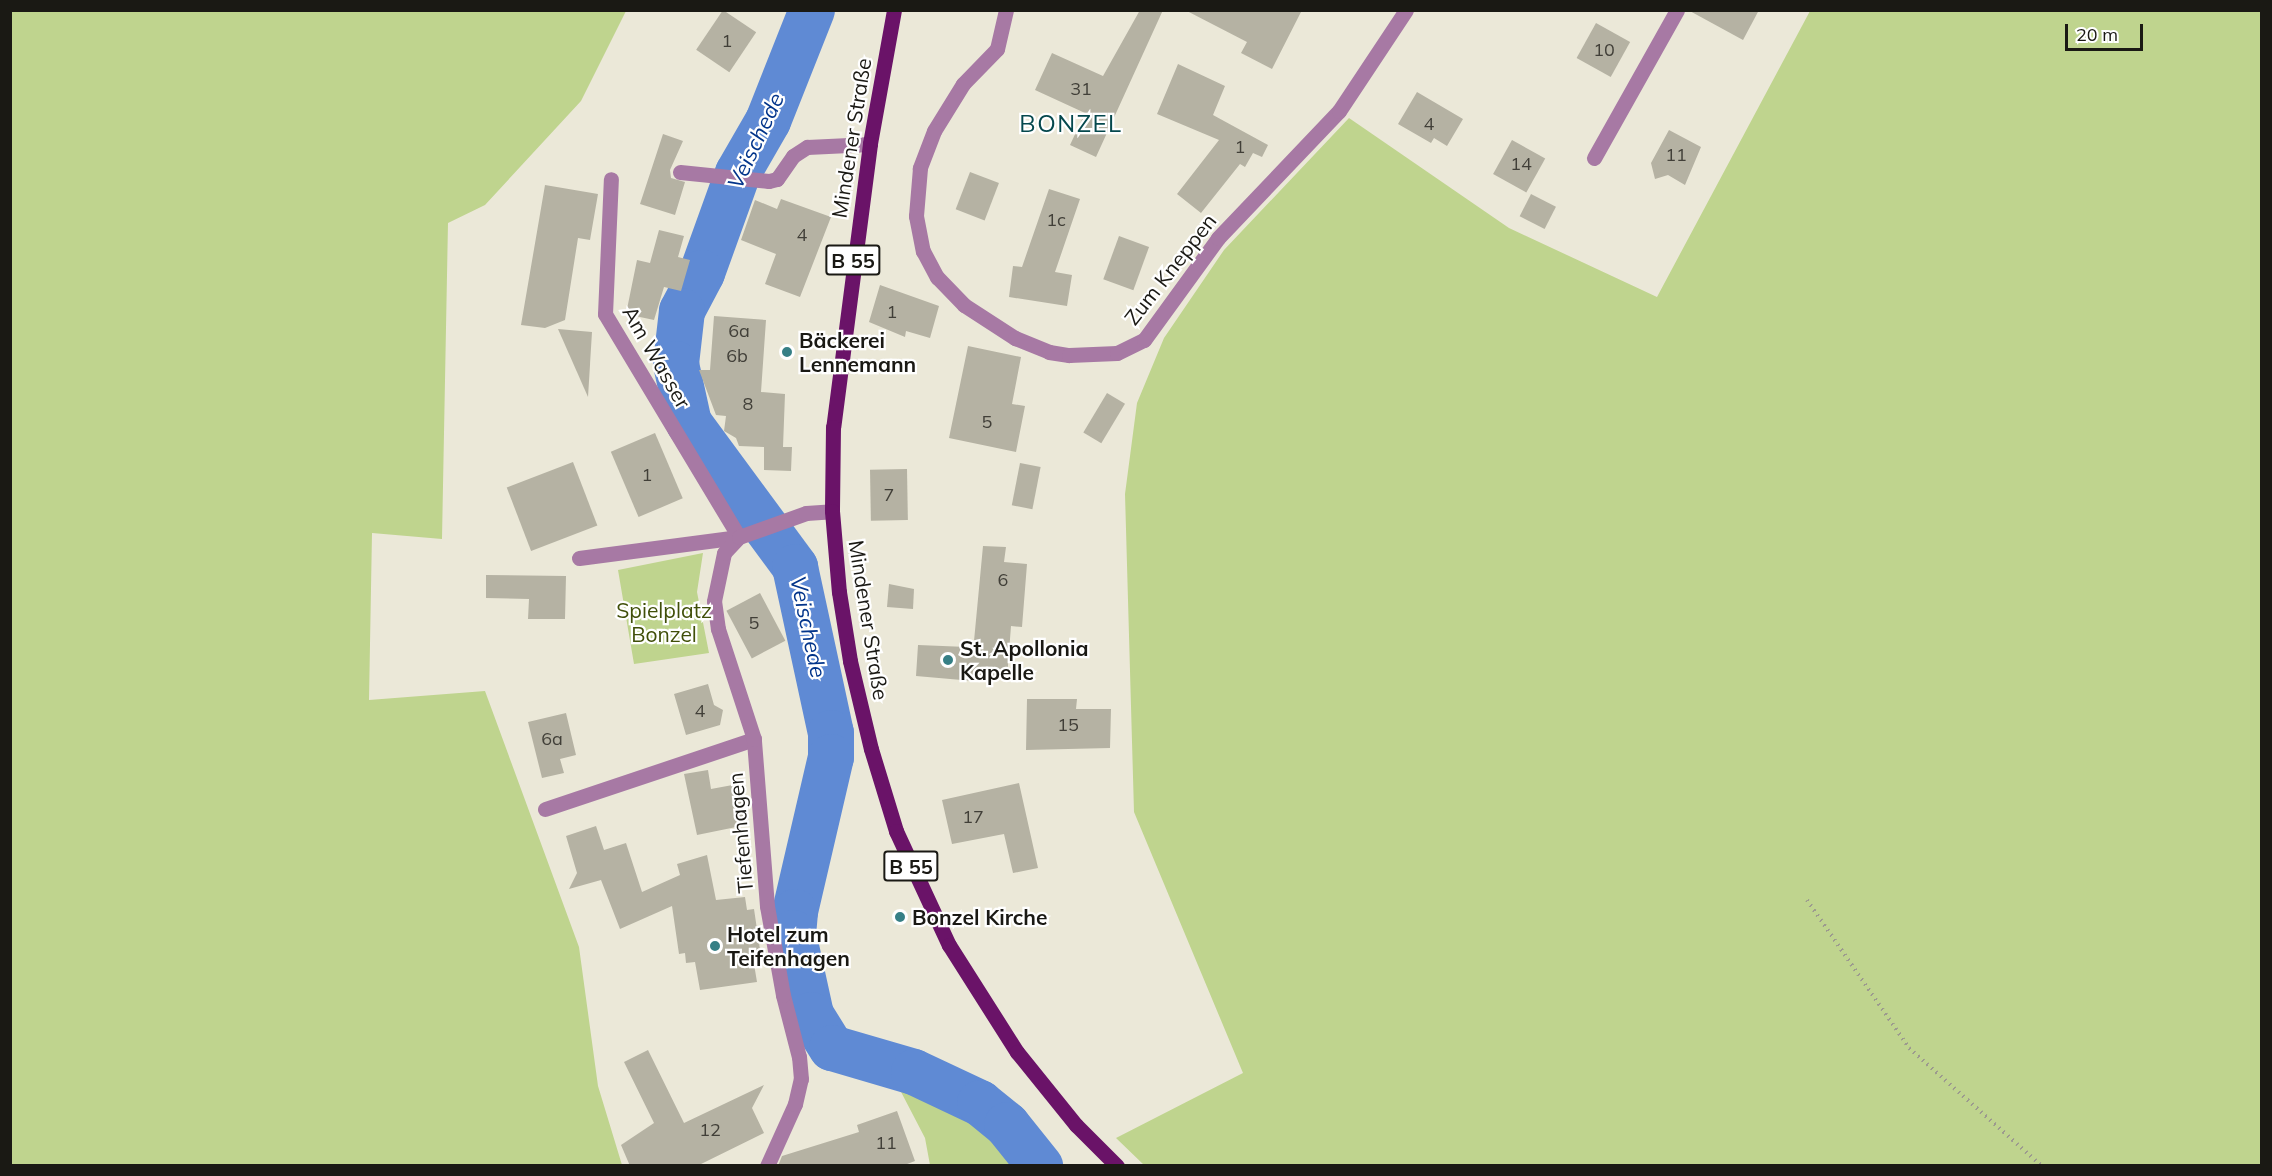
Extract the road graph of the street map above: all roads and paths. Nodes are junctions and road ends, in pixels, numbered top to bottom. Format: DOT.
graph roads {
  1 [pos="894,10"];
  2 [pos="1006,10"];
  3 [pos="1406,10"];
  4 [pos="1677,10"];
  5 [pos="870,144"];
  6 [pos="1594,158"];
  7 [pos="680,172"];
  8 [pos="610,178"];
  9 [pos="832,511"];
  10 [pos="745,534"];
  11 [pos="579,558"];
  12 [pos="754,739"];
  13 [pos="546,809"];
  14 [pos="1807,900"];
  15 [pos="767,1166"];
  16 [pos="1117,1166"];
  17 [pos="2042,1166"];
  1 -- 5 [label="main road, Mindener Straße / B 55"];
  2 -- 3 [label="street, Zum Kneppen"];
  4 -- 6 [label="street"];
  5 -- 7 [label="street"];
  5 -- 9 [label="main road, Mindener Straße / B 55"];
  8 -- 10 [label="street, Am Wasser"];
  9 -- 10 [label="street"];
  9 -- 16 [label="main road, Mindener Straße / B 55"];
  10 -- 11 [label="street"];
  10 -- 12 [label="street, Tiefenhagen"];
  12 -- 13 [label="street, Tiefenhagen"];
  12 -- 15 [label="street, Tiefenhagen"];
  14 -- 17 [label="path"];
}
